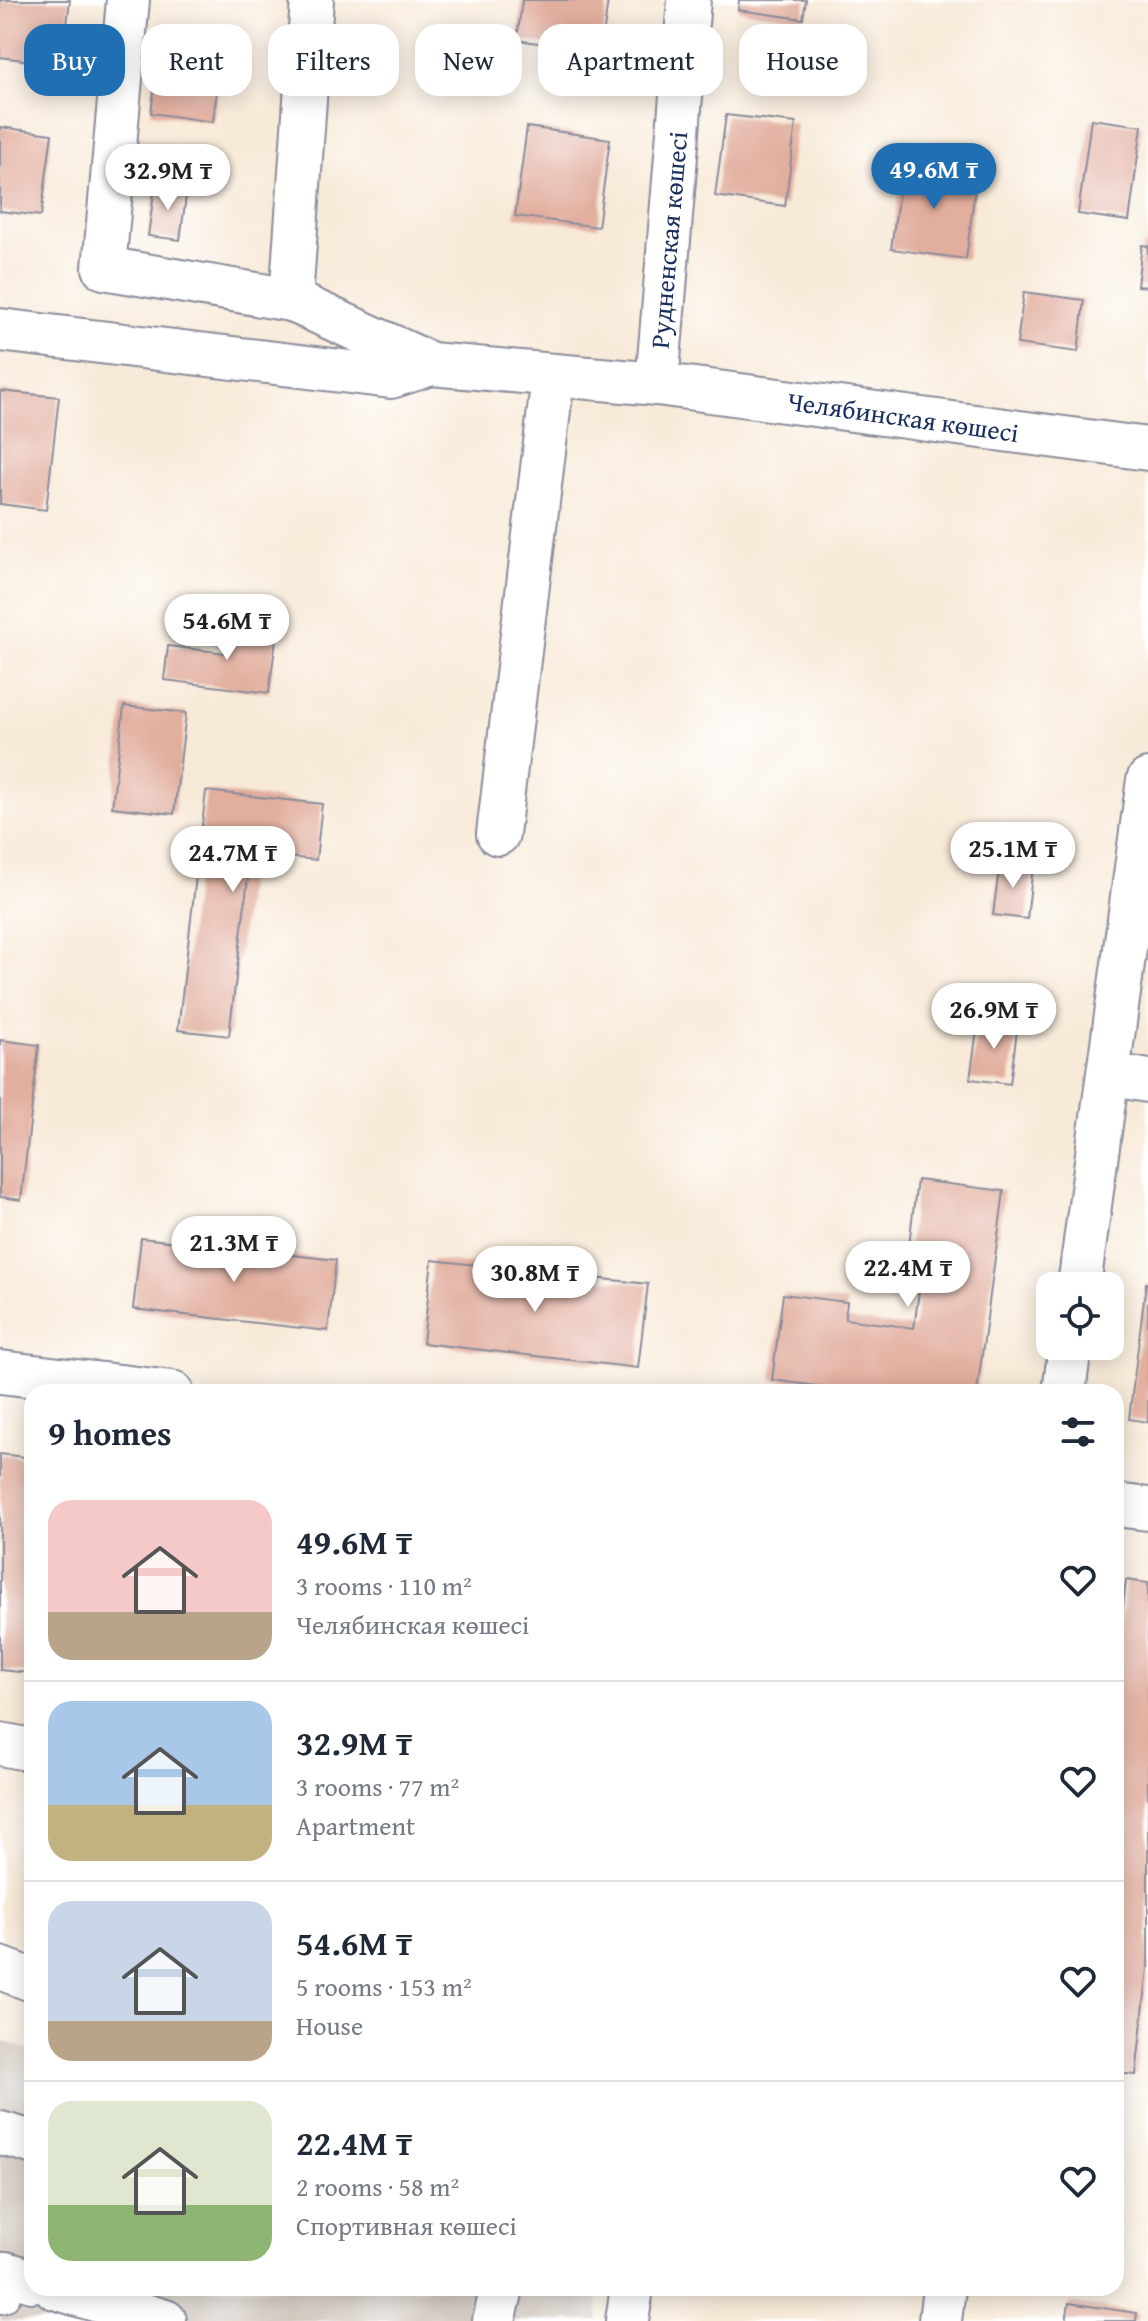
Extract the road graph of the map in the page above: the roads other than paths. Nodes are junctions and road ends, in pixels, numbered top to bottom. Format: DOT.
graph roads {
  1 [pos="128,0"];
  2 [pos="312,0"];
  3 [pos="689,0"];
  4 [pos="291,300"];
  5 [pos="0,330"];
  6 [pos="431,364"];
  7 [pos="553,377"];
  8 [pos="657,384"];
  9 [pos="1148,449"];
  10 [pos="1148,780"];
  11 [pos="498,834"];
  12 [pos="1128,1077"];
  13 [pos="1082,1272"];
  14 [pos="1068,1360"];
  15 [pos="0,1372"];
  16 [pos="101,1384"];
  17 [pos="1065,1384"];
  18 [pos="1124,1506"];
  19 [pos="1148,1509"];
  20 [pos="0,1744"];
  21 [pos="24,1748"];
  22 [pos="0,1968"];
  23 [pos="24,1977"];
  24 [pos="0,2133"];
  25 [pos="24,2140"];
  26 [pos="24,2279"];
  27 [pos="0,2292"];
  28 [pos="82,2296"];
  29 [pos="500,2296"];
  30 [pos="631,2296"];
  31 [pos="943,2296"];
  32 [pos="165,2321"];
  33 [pos="494,2321"];
  34 [pos="627,2321"];
  35 [pos="940,2321"];
  1 -- 4 [label="street"];
  2 -- 4 [label="street"];
  3 -- 8 [label="street, Рудненская көшесі"];
  4 -- 6 [label="street"];
  5 -- 6 [label="street"];
  6 -- 7 [label="street, Челябинская көшесі"];
  7 -- 8 [label="street, Челябинская көшесі"];
  7 -- 11 [label="street"];
  8 -- 9 [label="street, Челябинская көшесі"];
  10 -- 12 [label="street"];
  12 -- 13 [label="street"];
  14 -- 17 [label="street"];
  15 -- 16 [label="street"];
  18 -- 19 [label="street"];
  20 -- 21 [label="street"];
  22 -- 23 [label="street"];
  24 -- 25 [label="street"];
  26 -- 27 [label="street"];
  28 -- 32 [label="street"];
  29 -- 33 [label="street"];
  30 -- 34 [label="street"];
  31 -- 35 [label="street"];
}
